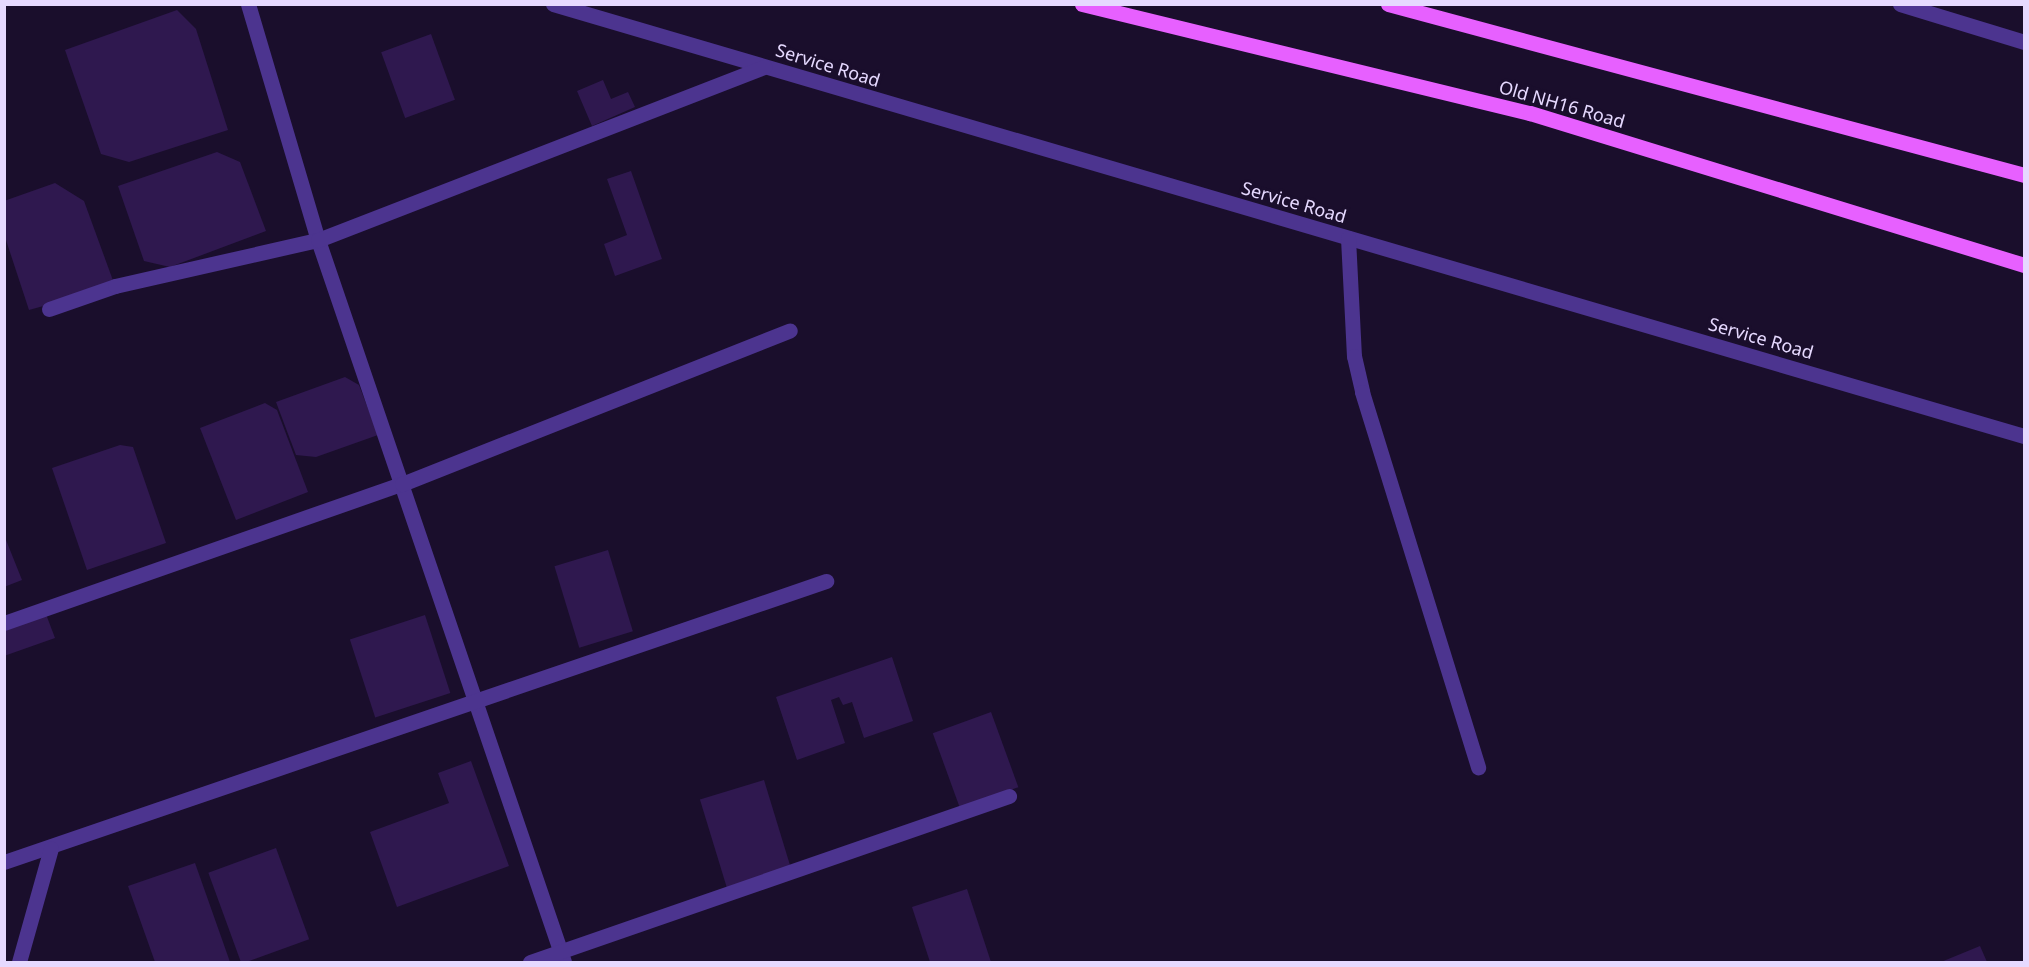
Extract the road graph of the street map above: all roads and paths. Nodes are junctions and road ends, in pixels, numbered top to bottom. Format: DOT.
graph roads {
  1 [pos="248,4"];
  2 [pos="554,4"];
  3 [pos="1083,4"];
  4 [pos="1388,4"];
  5 [pos="1900,4"];
  6 [pos="2025,42"];
  7 [pos="765,67"];
  8 [pos="2025,175"];
  9 [pos="1348,238"];
  10 [pos="318,240"];
  11 [pos="2025,265"];
  12 [pos="49,309"];
  13 [pos="790,330"];
  14 [pos="2025,436"];
  15 [pos="402,484"];
  16 [pos="826,581"];
  17 [pos="4,623"];
  18 [pos="474,700"];
  19 [pos="1478,766"];
  20 [pos="1009,796"];
  21 [pos="51,848"];
  22 [pos="4,862"];
  23 [pos="562,957"];
  24 [pos="19,963"];
  25 [pos="530,963"];
  1 -- 10 [label="street"];
  2 -- 7 [label="street, Service Road"];
  3 -- 11 [label="main road, Old NH16 Road"];
  4 -- 8 [label="main road"];
  5 -- 6 [label="street"];
  7 -- 9 [label="street, Service Road"];
  7 -- 10 [label="street"];
  9 -- 14 [label="street, Service Road"];
  9 -- 19 [label="street"];
  10 -- 12 [label="street"];
  10 -- 15 [label="street"];
  13 -- 15 [label="street"];
  15 -- 17 [label="street"];
  15 -- 18 [label="street"];
  16 -- 18 [label="street"];
  18 -- 21 [label="street"];
  18 -- 23 [label="street"];
  20 -- 23 [label="street"];
  21 -- 22 [label="street"];
  21 -- 24 [label="street"];
  23 -- 25 [label="street"];
}
